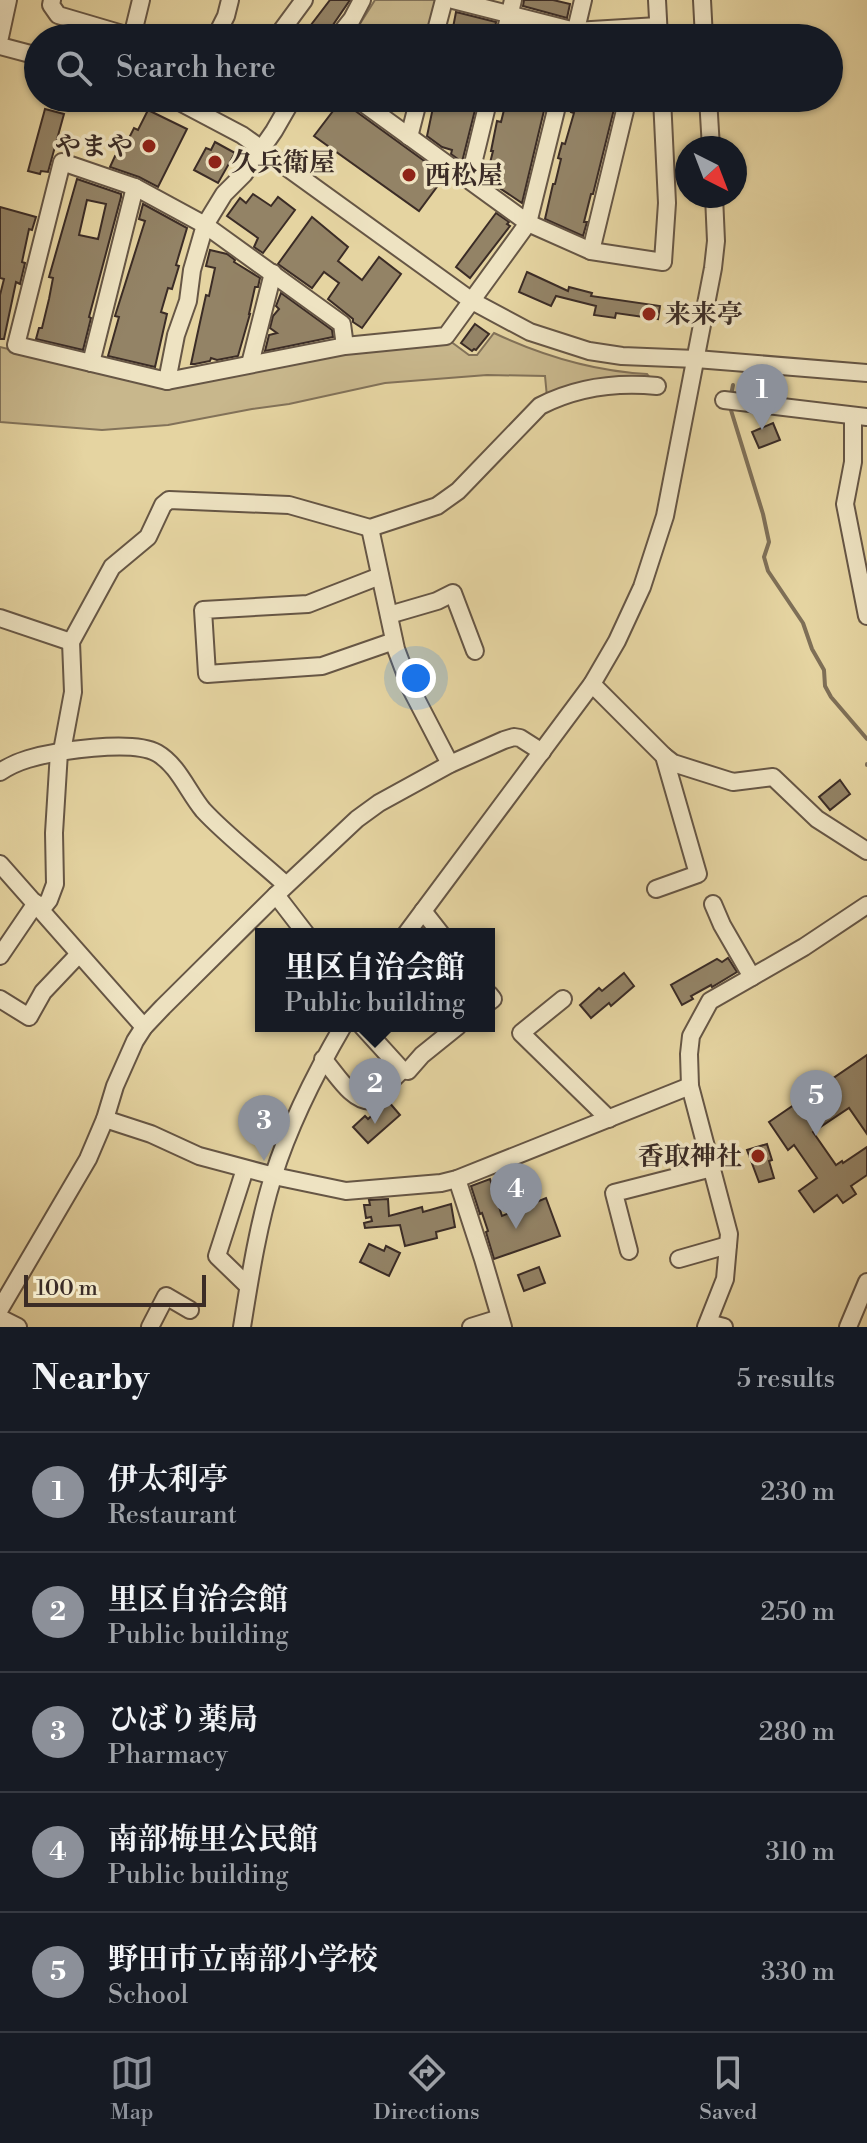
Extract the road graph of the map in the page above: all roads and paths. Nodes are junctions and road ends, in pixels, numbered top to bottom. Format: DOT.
graph roads {
  1 [pos="8,0"];
  2 [pos="52,0"];
  3 [pos="141,0"];
  4 [pos="230,0"];
  5 [pos="304,0"];
  6 [pos="362,0"];
  7 [pos="444,0"];
  8 [pos="453,0"];
  9 [pos="583,0"];
  10 [pos="657,0"];
  11 [pos="702,0"];
  12 [pos="511,7"];
  13 [pos="87,24"];
  14 [pos="130,24"];
  15 [pos="222,24"];
  16 [pos="286,24"];
  17 [pos="348,24"];
  18 [pos="438,24"];
  19 [pos="549,24"];
  20 [pos="577,24"];
  21 [pos="658,24"];
  22 [pos="703,24"];
  23 [pos="0,37"];
  24 [pos="0,46"];
  25 [pos="24,52"];
  26 [pos="203,112"];
  27 [pos="286,112"];
  28 [pos="375,112"];
  29 [pos="415,112"];
  30 [pos="486,112"];
  31 [pos="556,112"];
  32 [pos="625,112"];
  33 [pos="663,112"];
  34 [pos="709,112"];
  35 [pos="710,136"];
  36 [pos="409,137"];
  37 [pos="262,149"];
  38 [pos="469,180"];
  39 [pos="135,187"];
  40 [pos="714,208"];
  41 [pos="528,223"];
  42 [pos="205,225"];
  43 [pos="591,251"];
  44 [pos="273,273"];
  45 [pos="472,301"];
  46 [pos="345,346"];
  47 [pos="696,359"];
  48 [pos="91,363"];
  49 [pos="250,364"];
  50 [pos="867,373"];
  51 [pos="167,381"];
  52 [pos="657,386"];
  53 [pos="724,400"];
  54 [pos="860,416"];
  55 [pos="370,528"];
  56 [pos="380,576"];
  57 [pos="389,615"];
  58 [pos="867,616"];
  59 [pos="0,618"];
  60 [pos="394,641"];
  61 [pos="71,642"];
  62 [pos="475,651"];
  63 [pos="592,684"];
  64 [pos="60,751"];
  65 [pos="542,752"];
  66 [pos="664,756"];
  67 [pos="450,764"];
  68 [pos="0,772"];
  69 [pos="867,851"];
  70 [pos="0,864"];
  71 [pos="656,889"];
  72 [pos="281,890"];
  73 [pos="713,904"];
  74 [pos="867,905"];
  75 [pos="38,906"];
  76 [pos="423,911"];
  77 [pos="303,928"];
  78 [pos="410,928"];
  79 [pos="436,928"];
  80 [pos="79,954"];
  81 [pos="0,956"];
  82 [pos="752,977"];
  83 [pos="0,999"];
  84 [pos="563,999"];
  85 [pos="144,1027"];
  86 [pos="339,1032"];
  87 [pos="367,1032"];
  88 [pos="451,1032"];
  89 [pos="323,1059"];
  90 [pos="402,1070"];
  91 [pos="690,1086"];
  92 [pos="105,1119"];
  93 [pos="609,1119"];
  94 [pos="712,1168"];
  95 [pos="245,1169"];
  96 [pos="274,1176"];
  97 [pos="457,1179"];
  98 [pos="728,1245"];
  99 [pos="629,1251"];
  100 [pos="679,1259"];
  101 [pos="867,1282"];
  102 [pos="248,1286"];
  103 [pos="0,1309"];
  104 [pos="190,1310"];
  105 [pos="0,1318"];
  106 [pos="501,1322"];
  107 [pos="713,1326"];
  108 [pos="18,1327"];
  109 [pos="150,1327"];
  110 [pos="242,1327"];
  111 [pos="471,1327"];
  112 [pos="848,1327"];
  1 -- 23 [label="street"];
  2 -- 13 [label="street"];
  3 -- 14 [label="street"];
  4 -- 15 [label="street"];
  5 -- 16 [label="street"];
  6 -- 17 [label="street"];
  7 -- 18 [label="street"];
  8 -- 12 [label="street"];
  9 -- 20 [label="street"];
  10 -- 21 [label="street"];
  11 -- 22 [label="street"];
  12 -- 19 [label="street"];
  24 -- 25 [label="street"];
  26 -- 37 [label="street"];
  27 -- 37 [label="street"];
  28 -- 36 [label="street"];
  29 -- 36 [label="street"];
  30 -- 38 [label="street"];
  31 -- 41 [label="street"];
  32 -- 43 [label="street"];
  33 -- 43 [label="street"];
  34 -- 35 [label="street"];
  36 -- 38 [label="street"];
  37 -- 42 [label="street"];
  37 -- 45 [label="street"];
  38 -- 41 [label="street"];
  39 -- 42 [label="street"];
  39 -- 48 [label="street"];
  39 -- 48 [label="street"];
  40 -- 47 [label="street"];
  41 -- 43 [label="street"];
  41 -- 45 [label="street"];
  42 -- 44 [label="street"];
  42 -- 51 [label="street"];
  44 -- 46 [label="street"];
  44 -- 49 [label="street"];
  45 -- 46 [label="street"];
  45 -- 47 [label="street"];
  46 -- 49 [label="street"];
  47 -- 50 [label="street"];
  47 -- 63 [label="street"];
  48 -- 51 [label="street"];
  49 -- 51 [label="street"];
  52 -- 55 [label="street"];
  53 -- 54 [label="street"];
  54 -- 58 [label="street"];
  55 -- 56 [label="street"];
  55 -- 61 [label="street"];
  56 -- 57 [label="street"];
  56 -- 60 [label="street"];
  57 -- 60 [label="street"];
  57 -- 62 [label="street"];
  59 -- 61 [label="street"];
  60 -- 67 [label="street"];
  61 -- 64 [label="street"];
  63 -- 65 [label="street"];
  63 -- 66 [label="street"];
  64 -- 68 [label="street"];
  64 -- 72 [label="street"];
  64 -- 75 [label="street"];
  65 -- 67 [label="street"];
  65 -- 76 [label="street"];
  66 -- 69 [label="street"];
  66 -- 71 [label="street"];
  67 -- 72 [label="street"];
  70 -- 75 [label="street"];
  72 -- 77 [label="street"];
  72 -- 85 [label="street"];
  73 -- 82 [label="street"];
  74 -- 82 [label="street"];
  75 -- 80 [label="street"];
  75 -- 81 [label="street"];
  76 -- 78 [label="street"];
  76 -- 79 [label="street"];
  80 -- 83 [label="street"];
  80 -- 85 [label="street"];
  82 -- 91 [label="street"];
  84 -- 93 [label="street"];
  85 -- 92 [label="street"];
  86 -- 89 [label="street"];
  87 -- 90 [label="street"];
  88 -- 90 [label="street"];
  89 -- 90 [label="street"];
  89 -- 96 [label="street"];
  91 -- 93 [label="street"];
  91 -- 94 [label="street"];
  92 -- 95 [label="street"];
  92 -- 103 [label="street"];
  93 -- 97 [label="street"];
  94 -- 98 [label="street"];
  94 -- 99 [label="street"];
  95 -- 96 [label="street"];
  95 -- 102 [label="street"];
  96 -- 97 [label="street"];
  96 -- 102 [label="street"];
  97 -- 106 [label="street"];
  98 -- 100 [label="street"];
  98 -- 107 [label="street"];
  101 -- 112 [label="street"];
  102 -- 110 [label="street"];
  104 -- 109 [label="street"];
  105 -- 108 [label="street"];
  106 -- 111 [label="street"];
}
